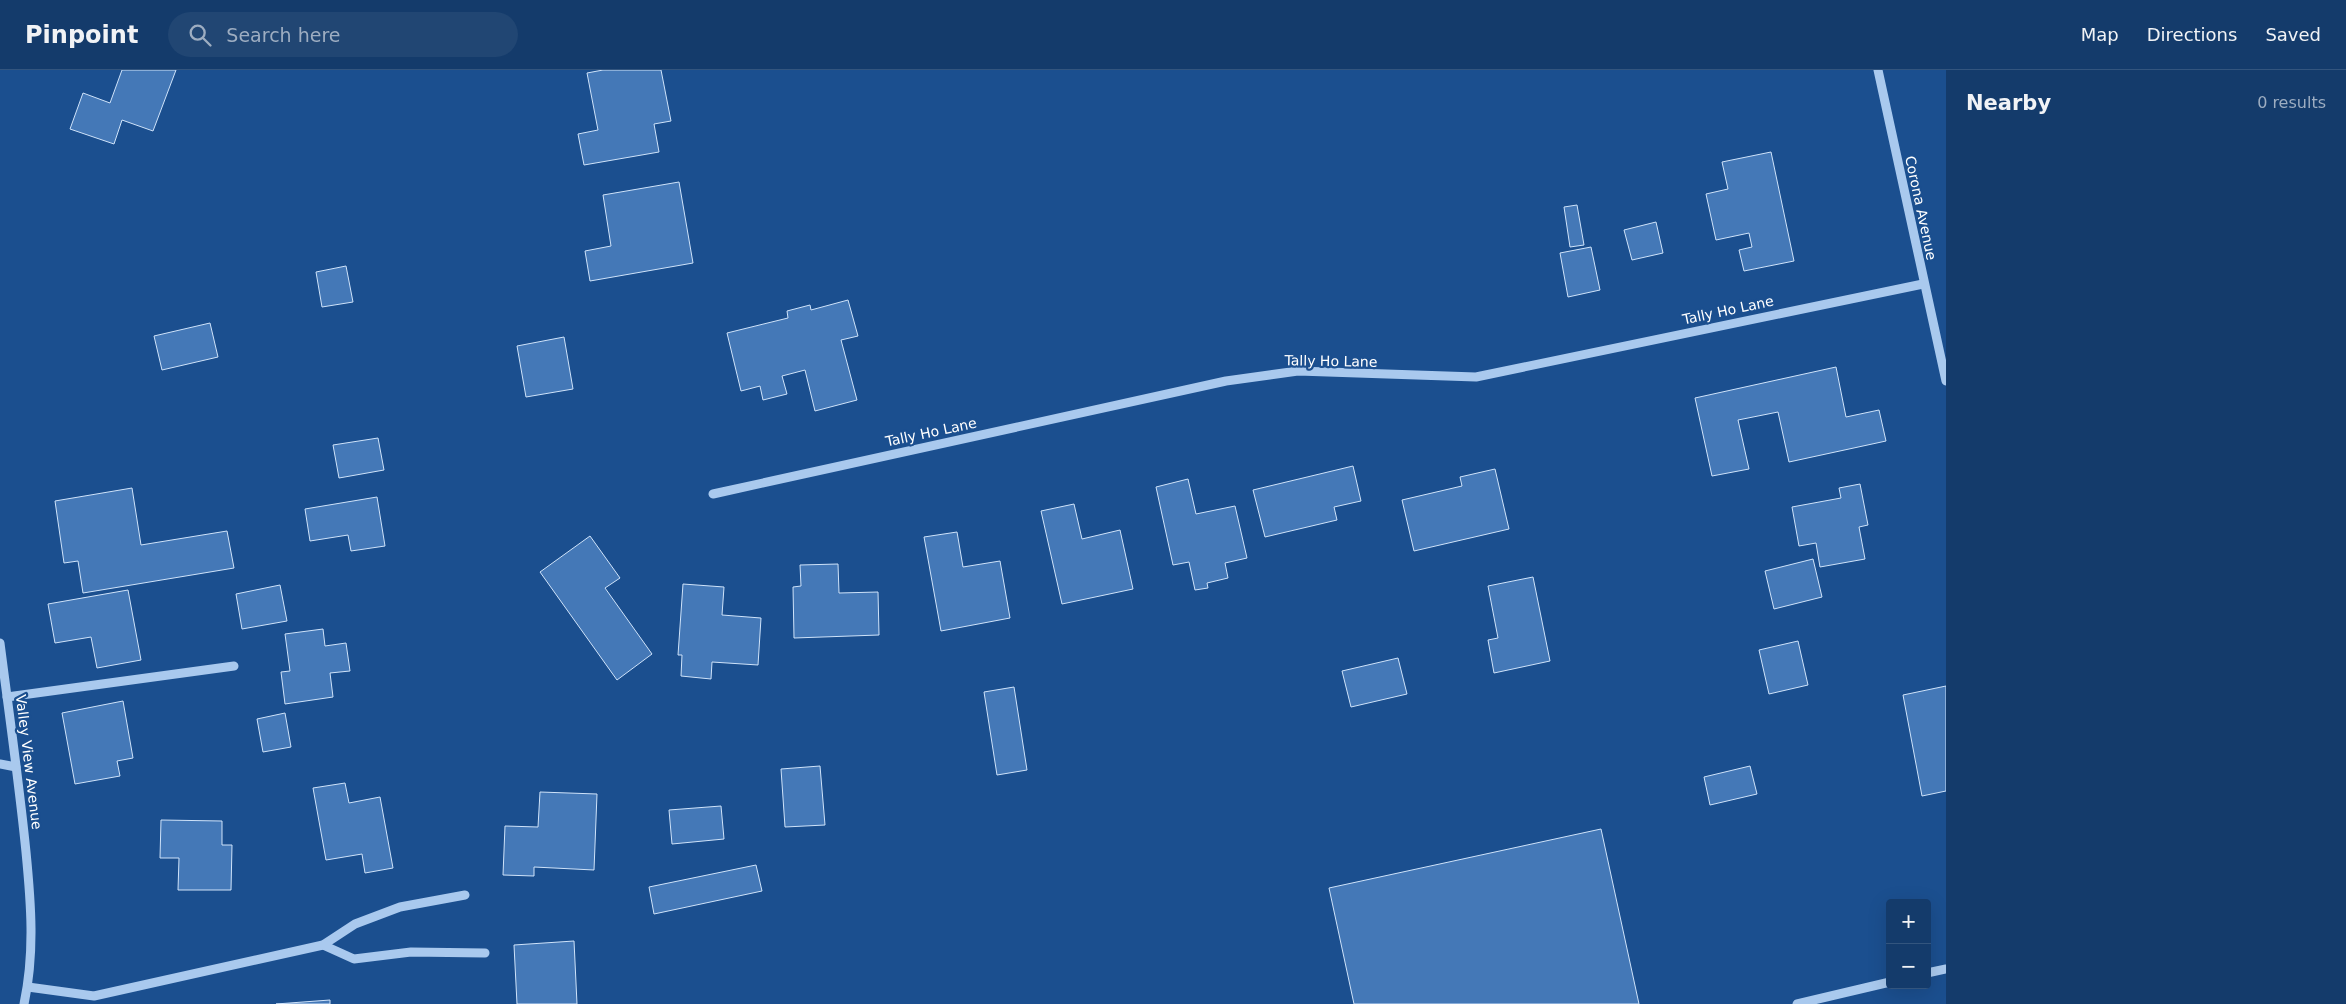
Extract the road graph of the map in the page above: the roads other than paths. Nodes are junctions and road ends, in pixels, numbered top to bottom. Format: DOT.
graph roads {
  1 [pos="1878,70"];
  2 [pos="1923,284"];
  3 [pos="1946,381"];
  4 [pos="713,494"];
  5 [pos="0,643"];
  6 [pos="234,666"];
  7 [pos="7,698"];
  8 [pos="0,764"];
  9 [pos="16,767"];
  10 [pos="466,895"];
  11 [pos="323,945"];
  12 [pos="485,953"];
  13 [pos="1946,969"];
  14 [pos="1931,972"];
  15 [pos="1886,983"];
  16 [pos="28,987"];
  17 [pos="24,1004"];
  18 [pos="1797,1004"];
  1 -- 2 [label="street, Corona Avenue"];
  2 -- 3 [label="street, Corona Avenue"];
  2 -- 4 [label="street, Tally Ho Lane"];
  5 -- 7 [label="street, Valley View Avenue"];
  6 -- 7 [label="street"];
  7 -- 9 [label="street, Valley View Avenue"];
  8 -- 9 [label="street"];
  9 -- 16 [label="street, Valley View Avenue"];
  10 -- 11 [label="street"];
  11 -- 12 [label="street"];
  11 -- 16 [label="street"];
  13 -- 14 [label="street"];
  15 -- 18 [label="street"];
  16 -- 17 [label="street, Valley View Avenue"];
}
